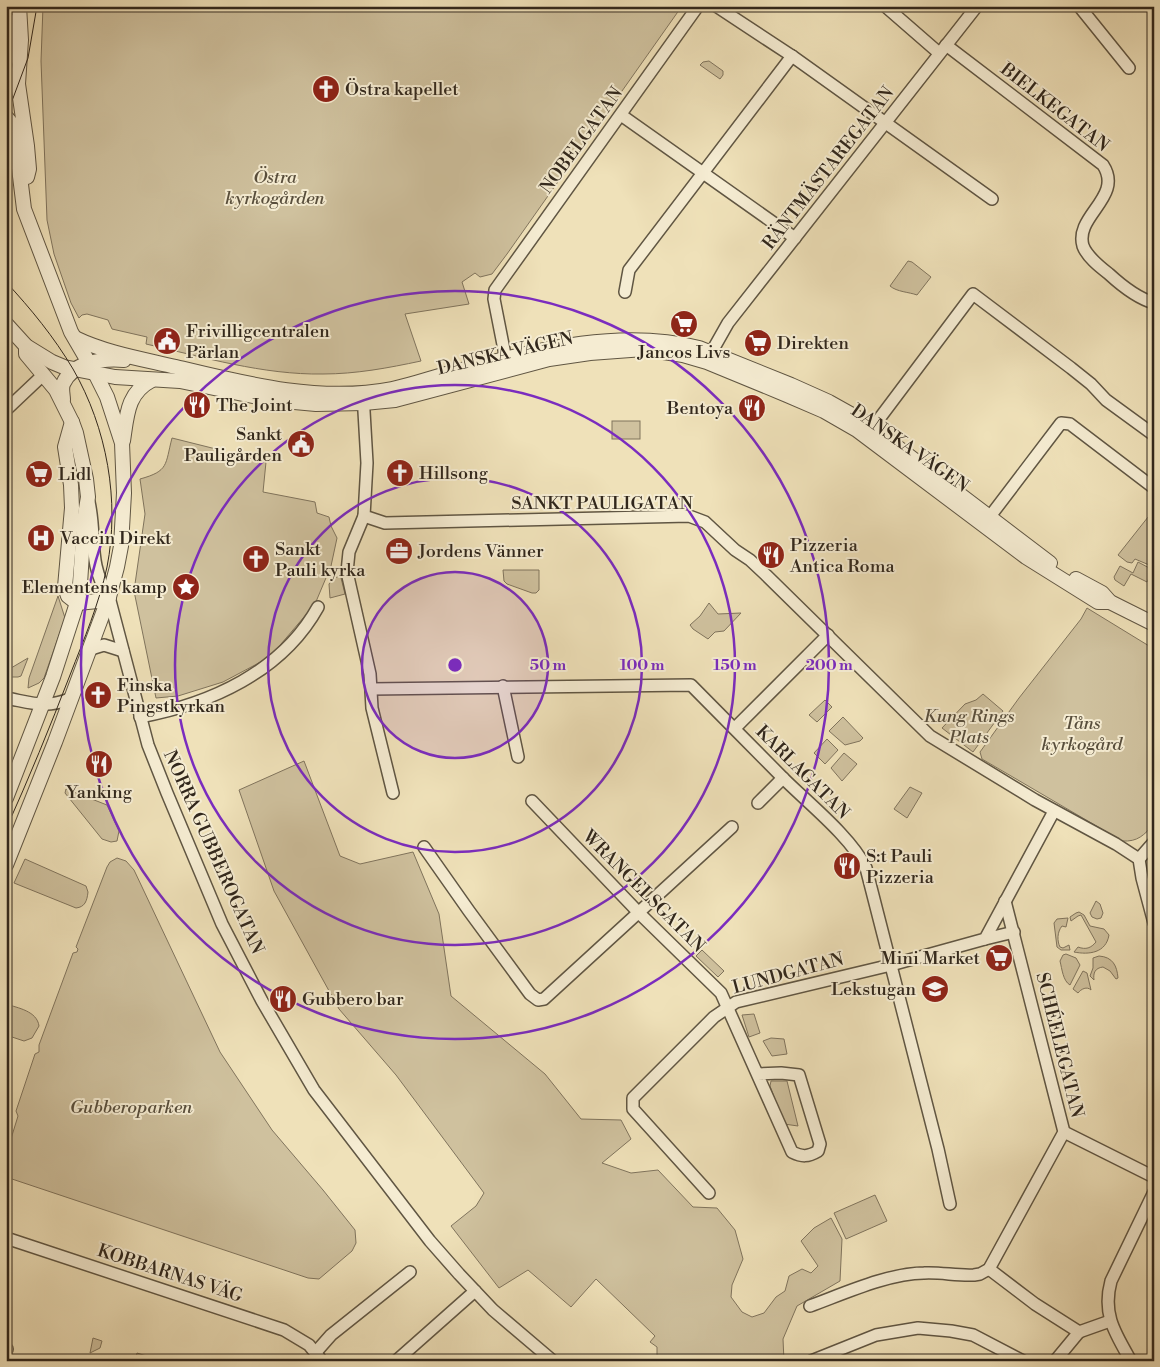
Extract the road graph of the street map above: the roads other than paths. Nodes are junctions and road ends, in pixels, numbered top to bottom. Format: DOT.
graph roads {
  1 [pos="18,6"];
  2 [pos="698,6"];
  3 [pos="716,6"];
  4 [pos="886,6"];
  5 [pos="977,6"];
  6 [pos="1079,6"];
  7 [pos="942,49"];
  8 [pos="792,56"];
  9 [pos="6,61"];
  10 [pos="1129,68"];
  11 [pos="621,115"];
  12 [pos="6,117"];
  13 [pos="887,122"];
  14 [pos="704,172"];
  15 [pos="23,193"];
  16 [pos="992,199"];
  17 [pos="795,238"];
  18 [pos="625,292"];
  19 [pos="1154,303"];
  20 [pos="6,324"];
  21 [pos="75,338"];
  22 [pos="26,346"];
  23 [pos="711,353"];
  24 [pos="142,359"];
  25 [pos="507,364"];
  26 [pos="93,369"];
  27 [pos="76,370"];
  28 [pos="43,375"];
  29 [pos="152,380"];
  30 [pos="364,398"];
  31 [pos="63,402"];
  32 [pos="6,410"];
  33 [pos="72,422"];
  34 [pos="870,432"];
  35 [pos="1154,435"];
  36 [pos="122,443"];
  37 [pos="1154,488"];
  38 [pos="88,497"];
  39 [pos="364,516"];
  40 [pos="987,520"];
  41 [pos="110,597"];
  42 [pos="77,603"];
  43 [pos="318,608"];
  44 [pos="1154,624"];
  45 [pos="828,635"];
  46 [pos="90,649"];
  47 [pos="123,651"];
  48 [pos="503,686"];
  49 [pos="371,689"];
  50 [pos="6,698"];
  51 [pos="72,698"];
  52 [pos="42,705"];
  53 [pos="140,717"];
  54 [pos="735,728"];
  55 [pos="518,756"];
  56 [pos="783,778"];
  57 [pos="393,793"];
  58 [pos="6,798"];
  59 [pos="532,801"];
  60 [pos="758,803"];
  61 [pos="1054,811"];
  62 [pos="732,827"];
  63 [pos="1154,842"];
  64 [pos="424,847"];
  65 [pos="1139,860"];
  66 [pos="6,865"];
  67 [pos="1005,901"];
  68 [pos="639,913"];
  69 [pos="1154,923"];
  70 [pos="1014,932"];
  71 [pos="985,939"];
  72 [pos="891,965"];
  73 [pos="728,1007"];
  74 [pos="758,1074"];
  75 [pos="1064,1132"];
  76 [pos="1154,1177"];
  77 [pos="1154,1192"];
  78 [pos="709,1193"];
  79 [pos="950,1204"];
  80 [pos="6,1238"];
  81 [pos="989,1270"];
  82 [pos="410,1272"];
  83 [pos="475,1291"];
  84 [pos="810,1306"];
  85 [pos="1110,1321"];
  86 [pos="1078,1332"];
  87 [pos="319,1356"];
  88 [pos="396,1361"];
  89 [pos="553,1361"];
  90 [pos="811,1361"];
  91 [pos="1023,1361"];
  92 [pos="1056,1361"];
  93 [pos="1130,1361"];
  1 -- 9 [label="street"];
  1 -- 15 [label="street"];
  2 -- 11 [label="street, NOBELGATAN"];
  3 -- 8 [label="street"];
  4 -- 7 [label="street, BIELKEGATAN"];
  5 -- 7 [label="street, RÄNTMÄSTAREGATAN"];
  6 -- 10 [label="street"];
  7 -- 13 [label="street, RÄNTMÄSTAREGATAN"];
  7 -- 19 [label="street, BIELKEGATAN"];
  8 -- 13 [label="street"];
  8 -- 14 [label="street"];
  11 -- 14 [label="street"];
  11 -- 25 [label="street, NOBELGATAN"];
  12 -- 15 [label="street"];
  13 -- 16 [label="street"];
  13 -- 17 [label="street, RÄNTMÄSTAREGATAN"];
  14 -- 17 [label="street"];
  14 -- 18 [label="street"];
  15 -- 21 [label="street"];
  17 -- 23 [label="street, RÄNTMÄSTAREGATAN"];
  20 -- 22 [label="street"];
  21 -- 24 [label="street, DANSKA VÄGEN"];
  21 -- 26 [label="street"];
  22 -- 27 [label="street, DANSKA VÄGEN"];
  22 -- 28 [label="street"];
  23 -- 25 [label="street, DANSKA VÄGEN"];
  23 -- 34 [label="street, DANSKA VÄGEN"];
  24 -- 26 [label="street"];
  24 -- 30 [label="street, DANSKA VÄGEN"];
  25 -- 30 [label="street, DANSKA VÄGEN"];
  25 -- 34 [label="street, DANSKA VÄGEN"];
  26 -- 27 [label="street, DANSKA VÄGEN"];
  26 -- 29 [label="street, DANSKA VÄGEN"];
  26 -- 36 [label="street"];
  27 -- 31 [label="street"];
  28 -- 31 [label="street"];
  28 -- 32 [label="street"];
  29 -- 30 [label="street, DANSKA VÄGEN"];
  29 -- 36 [label="street"];
  30 -- 39 [label="street"];
  31 -- 33 [label="street"];
  33 -- 38 [label="street"];
  33 -- 42 [label="street"];
  34 -- 35 [label="street"];
  34 -- 40 [label="street, DANSKA VÄGEN"];
  36 -- 41 [label="street"];
  37 -- 40 [label="street"];
  38 -- 41 [label="street, NORRA GUBBEROGATAN"];
  38 -- 42 [label="street"];
  39 -- 45 [label="street, SANKT PAULIGATAN"];
  39 -- 49 [label="street"];
  40 -- 44 [label="street, DANSKA VÄGEN"];
  41 -- 42 [label="street"];
  41 -- 46 [label="street"];
  41 -- 47 [label="street, NORRA GUBBEROGATAN"];
  42 -- 52 [label="street"];
  43 -- 53 [label="street"];
  45 -- 54 [label="street"];
  45 -- 61 [label="street, SANKT PAULIGATAN"];
  46 -- 47 [label="street"];
  46 -- 51 [label="street"];
  47 -- 53 [label="street, NORRA GUBBEROGATAN"];
  48 -- 49 [label="street, KARLAGATAN"];
  48 -- 54 [label="street, KARLAGATAN"];
  48 -- 55 [label="street"];
  49 -- 57 [label="street"];
  50 -- 52 [label="street"];
  51 -- 52 [label="street"];
  51 -- 66 [label="street"];
  52 -- 58 [label="street"];
  53 -- 83 [label="street, NORRA GUBBEROGATAN"];
  54 -- 56 [label="street, KARLAGATAN"];
  56 -- 60 [label="street"];
  56 -- 72 [label="street, KARLAGATAN"];
  59 -- 68 [label="street, WRANGELSGATAN"];
  61 -- 65 [label="street, SANKT PAULIGATAN"];
  61 -- 67 [label="street"];
  62 -- 68 [label="street"];
  63 -- 65 [label="street"];
  64 -- 68 [label="street"];
  65 -- 69 [label="street"];
  67 -- 70 [label="street, SCHÉELEGATAN"];
  67 -- 71 [label="street"];
  68 -- 73 [label="street, WRANGELSGATAN"];
  70 -- 71 [label="street, LUNDGATAN"];
  70 -- 75 [label="street, SCHÉELEGATAN"];
  71 -- 72 [label="street, LUNDGATAN"];
  72 -- 73 [label="street, LUNDGATAN"];
  72 -- 79 [label="street, KARLAGATAN"];
  73 -- 74 [label="street, WRANGELSGATAN"];
  73 -- 78 [label="street, LUNDGATAN"];
  74 -- 74 [label="street, WRANGELSGATAN"];
  75 -- 76 [label="street"];
  75 -- 81 [label="street, SCHÉELEGATAN"];
  77 -- 85 [label="street"];
  80 -- 87 [label="street, KOBBARNAS VÄG"];
  81 -- 84 [label="street"];
  81 -- 86 [label="street"];
  82 -- 87 [label="street"];
  83 -- 88 [label="street"];
  83 -- 89 [label="street, NORRA GUBBEROGATAN"];
  85 -- 86 [label="street"];
  85 -- 93 [label="street"];
  86 -- 92 [label="street"];
  90 -- 91 [label="street"];
}
